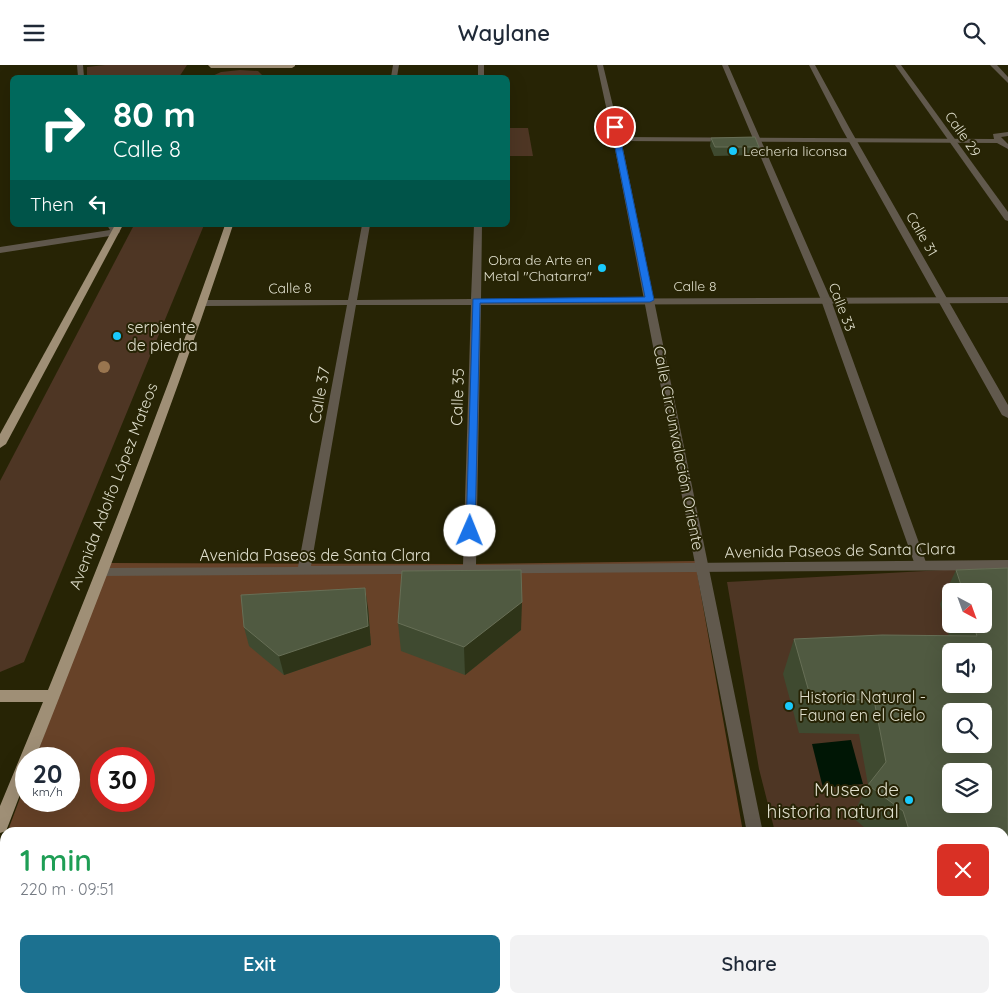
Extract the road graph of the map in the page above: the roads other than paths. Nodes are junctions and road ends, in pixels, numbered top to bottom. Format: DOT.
graph roads {
  1 [pos="600,65"];
  2 [pos="725,65"];
  3 [pos="812,65"];
  4 [pos="898,65"];
  5 [pos="993,65"];
  6 [pos="210,68"];
  7 [pos="291,68"];
  8 [pos="1008,81"];
  9 [pos="1008,133"];
  10 [pos="617,139"];
  11 [pos="757,139"];
  12 [pos="853,140"];
  13 [pos="952,141"];
  14 [pos="998,141"];
  15 [pos="1008,147"];
  16 [pos="1008,218"];
  17 [pos="115,227"];
  18 [pos="228,227"];
  19 [pos="366,227"];
  20 [pos="478,227"];
  21 [pos="0,250"];
  22 [pos="650,300"];
  23 [pos="826,300"];
  24 [pos="944,300"];
  25 [pos="1008,300"];
  26 [pos="352,301"];
  27 [pos="476,301"];
  28 [pos="203,303"];
  29 [pos="1008,415"];
  30 [pos="0,444"];
  31 [pos="921,565"];
  32 [pos="1008,565"];
  33 [pos="703,567"];
  34 [pos="469,570"];
  35 [pos="304,571"];
  36 [pos="102,573"];
  37 [pos="0,696"];
  38 [pos="50,696"];
  39 [pos="31,747"];
  40 [pos="15,787"];
  41 [pos="0,826"];
  42 [pos="754,827"];
  1 -- 10 [label="street, Calle Circunvalación Oriente"];
  2 -- 11 [label="street, Calle 33"];
  3 -- 12 [label="street, Calle 31"];
  4 -- 13 [label="street, Calle 29"];
  5 -- 8 [label="street"];
  6 -- 7 [label="main road"];
  9 -- 14 [label="street"];
  10 -- 11 [label="street"];
  10 -- 22 [label="street, Calle Circunvalación Oriente"];
  11 -- 12 [label="street"];
  11 -- 23 [label="street, Calle 33"];
  12 -- 13 [label="street"];
  12 -- 24 [label="street, Calle 31"];
  13 -- 14 [label="street"];
  13 -- 16 [label="street, Calle 29"];
  14 -- 15 [label="street"];
  17 -- 21 [label="street"];
  17 -- 30 [label="main road"];
  18 -- 28 [label="main road, Avenida Adolfo López Mateos"];
  19 -- 26 [label="street, Calle 37"];
  20 -- 27 [label="street, Calle 35"];
  22 -- 23 [label="street, Calle 8"];
  22 -- 27 [label="street, Calle 8"];
  22 -- 33 [label="street, Calle Circunvalación Oriente"];
  23 -- 24 [label="street, Calle 8"];
  23 -- 31 [label="street, Calle 33"];
  24 -- 25 [label="street, Calle 8"];
  24 -- 29 [label="street, Calle 31"];
  26 -- 27 [label="street, Calle 8"];
  26 -- 28 [label="street, Calle 8"];
  26 -- 35 [label="street, Calle 37"];
  27 -- 34 [label="street, Calle 35"];
  28 -- 36 [label="main road, Avenida Adolfo López Mateos"];
  31 -- 32 [label="street, Avenida Paseos de Santa Clara"];
  31 -- 33 [label="street, Avenida Paseos de Santa Clara"];
  33 -- 34 [label="street, Avenida Paseos de Santa Clara"];
  33 -- 42 [label="street, Calle Circunvalación Oriente"];
  34 -- 35 [label="street, Avenida Paseos de Santa Clara"];
  35 -- 36 [label="street, Avenida Paseos de Santa Clara"];
  36 -- 38 [label="main road, Avenida Adolfo López Mateos"];
  37 -- 38 [label="main road"];
  38 -- 39 [label="main road, Avenida Adolfo López Mateos"];
  40 -- 41 [label="main road, Avenida Adolfo López Mateos"];
}
